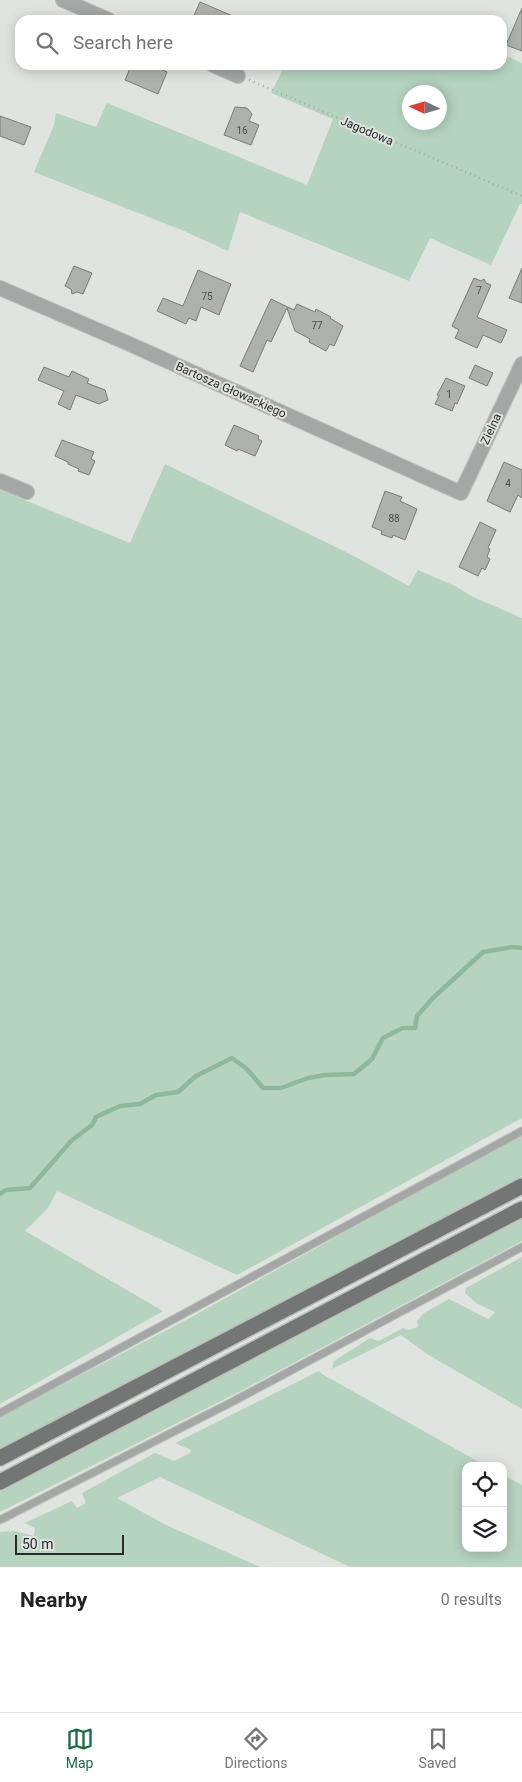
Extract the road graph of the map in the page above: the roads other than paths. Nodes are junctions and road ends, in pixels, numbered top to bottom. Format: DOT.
graph roads {
  1 [pos="64,0"];
  2 [pos="98,15"];
  3 [pos="224,70"];
  4 [pos="238,76"];
  5 [pos="0,288"];
  6 [pos="522,364"];
  7 [pos="0,481"];
  8 [pos="27,492"];
  9 [pos="461,493"];
  10 [pos="522,1131"];
  11 [pos="522,1186"];
  12 [pos="522,1209"];
  13 [pos="522,1247"];
  14 [pos="0,1413"];
  15 [pos="0,1458"];
  16 [pos="0,1482"];
  17 [pos="0,1520"];
  1 -- 2 [label="street"];
  3 -- 4 [label="street"];
  5 -- 9 [label="street, Bartosza Głowackiego"];
  6 -- 9 [label="street, Zielna"];
  7 -- 8 [label="street"];
  10 -- 14 [label="lane"];
  11 -- 15 [label="main road"];
  12 -- 16 [label="main road"];
  13 -- 17 [label="lane"];
}
